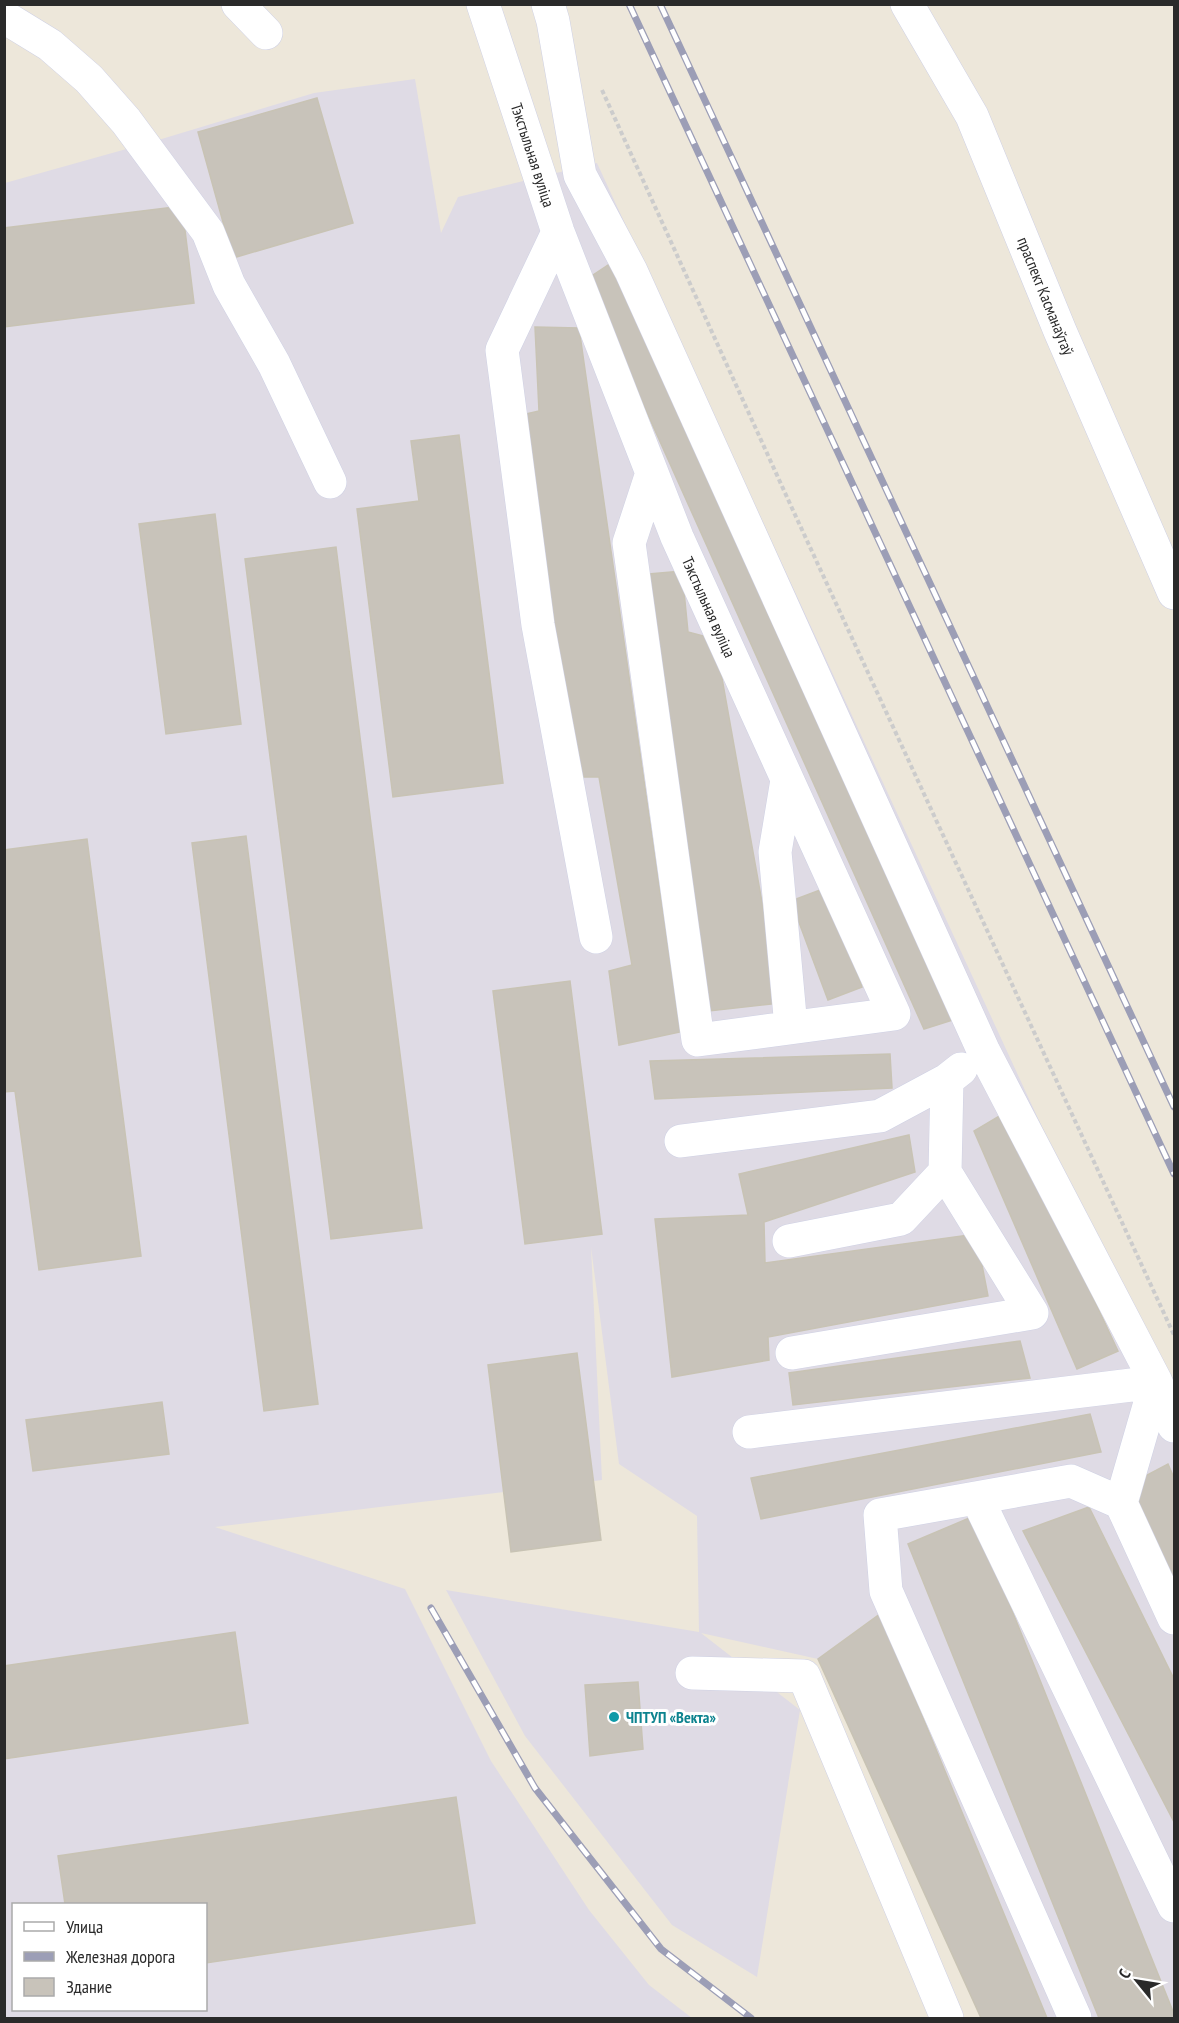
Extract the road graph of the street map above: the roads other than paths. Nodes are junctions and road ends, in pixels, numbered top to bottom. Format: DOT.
graph roads {
  1 [pos="238,4"];
  2 [pos="483,4"];
  3 [pos="548,4"];
  4 [pos="907,4"];
  5 [pos="14,13"];
  6 [pos="266,33"];
  7 [pos="558,232"];
  8 [pos="652,473"];
  9 [pos="330,482"];
  10 [pos="1174,593"];
  11 [pos="787,780"];
  12 [pos="596,937"];
  13 [pos="791,1027"];
  14 [pos="984,1052"];
  15 [pos="947,1080"];
  16 [pos="681,1141"];
  17 [pos="945,1172"];
  18 [pos="789,1241"];
  19 [pos="792,1353"];
  20 [pos="1156,1382"];
  21 [pos="1174,1426"];
  22 [pos="749,1432"];
  23 [pos="977,1498"];
  24 [pos="1121,1503"];
  25 [pos="1174,1617"];
  26 [pos="692,1673"];
  27 [pos="1174,1906"];
  28 [pos="947,2019"];
  29 [pos="1075,2019"];
  1 -- 6 [label="street"];
  2 -- 7 [label="street, Тэкстыльная вуліца"];
  3 -- 14 [label="street"];
  4 -- 10 [label="street, праспект Касманаўтаў"];
  5 -- 9 [label="street"];
  7 -- 8 [label="street, Тэкстыльная вуліца"];
  7 -- 12 [label="street"];
  8 -- 11 [label="street, Тэкстыльная вуліца"];
  8 -- 13 [label="street, Тэкстыльная вуліца"];
  11 -- 13 [label="street"];
  11 -- 13 [label="street, Тэкстыльная вуліца"];
  14 -- 15 [label="street"];
  14 -- 20 [label="street"];
  15 -- 16 [label="street"];
  15 -- 17 [label="street"];
  17 -- 18 [label="street"];
  17 -- 19 [label="street"];
  20 -- 21 [label="street"];
  20 -- 22 [label="street"];
  20 -- 24 [label="street"];
  23 -- 24 [label="street"];
  23 -- 27 [label="street"];
  23 -- 29 [label="street"];
  24 -- 25 [label="street"];
  26 -- 28 [label="street"];
}
